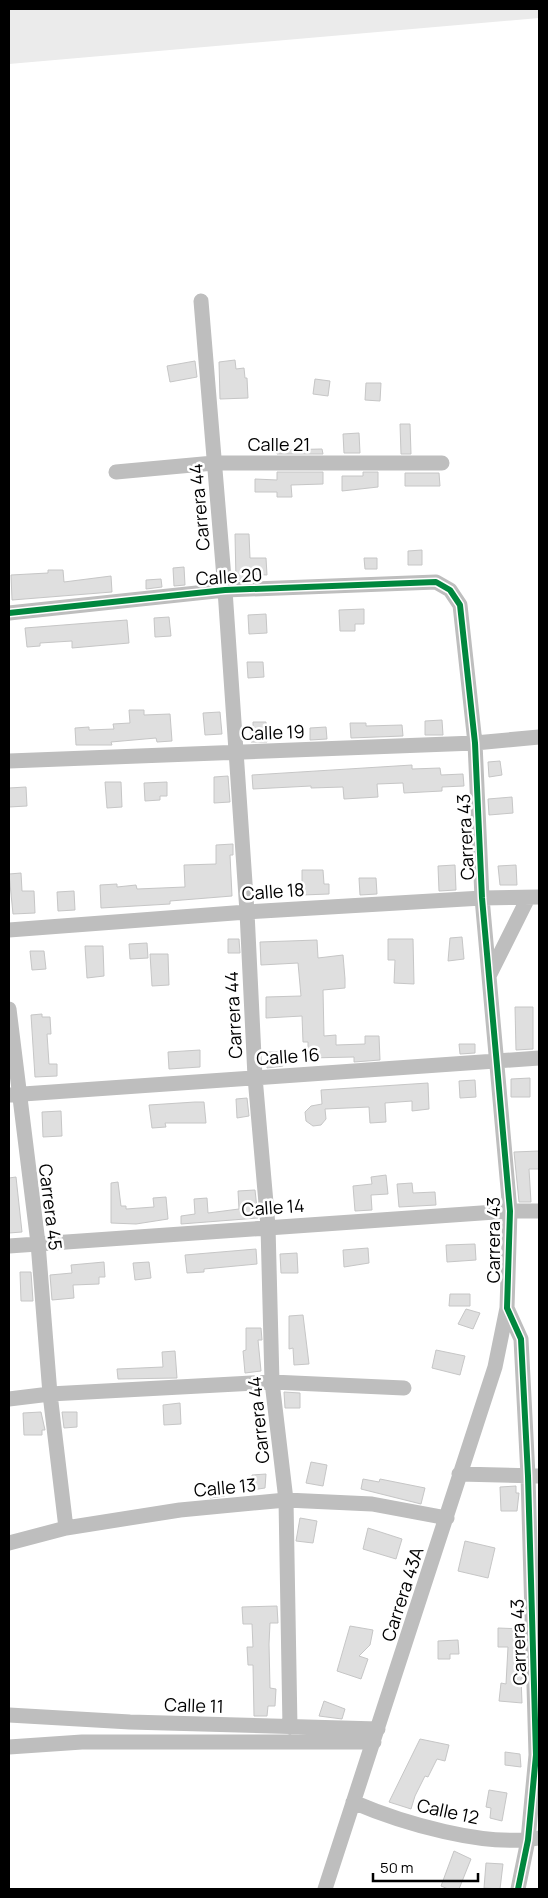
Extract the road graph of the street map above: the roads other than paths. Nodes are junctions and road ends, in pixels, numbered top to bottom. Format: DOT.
graph roads {
  1 [pos="201,301"];
  2 [pos="214,463"];
  3 [pos="442,463"];
  4 [pos="116,472"];
  5 [pos="225,590"];
  6 [pos="450,590"];
  7 [pos="9,613"];
  8 [pos="539,737"];
  9 [pos="475,743"];
  10 [pos="235,753"];
  11 [pos="9,761"];
  12 [pos="534,897"];
  13 [pos="482,898"];
  14 [pos="246,912"];
  15 [pos="9,930"];
  16 [pos="490,974"];
  17 [pos="9,1010"];
  18 [pos="539,1058"];
  19 [pos="498,1061"];
  20 [pos="254,1077"];
  21 [pos="13,1095"];
  22 [pos="510,1211"];
  23 [pos="539,1211"];
  24 [pos="268,1226"];
  25 [pos="38,1243"];
  26 [pos="9,1246"];
  27 [pos="507,1308"];
  28 [pos="272,1382"];
  29 [pos="404,1388"];
  30 [pos="50,1394"];
  31 [pos="9,1399"];
  32 [pos="459,1474"];
  33 [pos="534,1476"];
  34 [pos="286,1500"];
  35 [pos="447,1518"];
  36 [pos="66,1528"];
  37 [pos="9,1543"];
  38 [pos="9,1715"];
  39 [pos="290,1727"];
  40 [pos="376,1735"];
  41 [pos="9,1747"];
  42 [pos="352,1802"];
  43 [pos="534,1839"];
  44 [pos="325,1889"];
  45 [pos="518,1889"];
  1 -- 2 [label="street, Carrera 44"];
  2 -- 3 [label="street, Calle 21"];
  2 -- 4 [label="street, Calle 21"];
  2 -- 5 [label="street, Carrera 44"];
  5 -- 6 [label="street, Calle 20"];
  5 -- 7 [label="street, Calle 20"];
  5 -- 10 [label="street, Carrera 44"];
  6 -- 9 [label="street, Carrera 43"];
  8 -- 9 [label="street, Calle 19"];
  9 -- 10 [label="street, Calle 19"];
  9 -- 13 [label="street, Carrera 43"];
  10 -- 11 [label="street, Calle 19"];
  10 -- 14 [label="street, Carrera 44"];
  12 -- 13 [label="street, Calle 18"];
  12 -- 16 [label="street"];
  13 -- 14 [label="street, Calle 18"];
  13 -- 16 [label="street, Carrera 43"];
  14 -- 15 [label="street, Calle 18"];
  14 -- 20 [label="street, Carrera 44"];
  16 -- 19 [label="street, Carrera 43"];
  17 -- 21 [label="street, Carrera 45"];
  18 -- 19 [label="street, Calle 16"];
  19 -- 20 [label="street, Calle 16"];
  19 -- 22 [label="street, Carrera 43"];
  20 -- 21 [label="street, Calle 16"];
  20 -- 24 [label="street, Carrera 44"];
  21 -- 25 [label="street, Carrera 45"];
  22 -- 23 [label="street, Calle 14"];
  22 -- 24 [label="street, Calle 14"];
  22 -- 27 [label="street, Carrera 43"];
  24 -- 25 [label="street, Calle 14"];
  24 -- 28 [label="street, Carrera 44"];
  25 -- 26 [label="street, Calle 14"];
  25 -- 30 [label="street, Carrera 45"];
  27 -- 32 [label="street, Carrera 43A"];
  27 -- 33 [label="street, Carrera 43"];
  28 -- 29 [label="street"];
  28 -- 30 [label="street"];
  28 -- 34 [label="street, Carrera 44"];
  30 -- 31 [label="street"];
  30 -- 36 [label="street, Carrera 45"];
  32 -- 33 [label="street"];
  32 -- 35 [label="street, Carrera 43A"];
  33 -- 43 [label="street, Carrera 43"];
  34 -- 35 [label="street, Calle 13"];
  34 -- 36 [label="street, Calle 13"];
  34 -- 39 [label="street, Carrera 44"];
  35 -- 40 [label="street, Carrera 43A"];
  36 -- 37 [label="street, Calle 13"];
  38 -- 39 [label="street, Calle 11"];
  39 -- 40 [label="street, Calle 11"];
  40 -- 41 [label="street"];
  40 -- 42 [label="street, Carrera 43A"];
  42 -- 43 [label="street, Calle 12"];
  42 -- 44 [label="street, Carrera 43A"];
  43 -- 45 [label="street, Carrera 43"];
}
